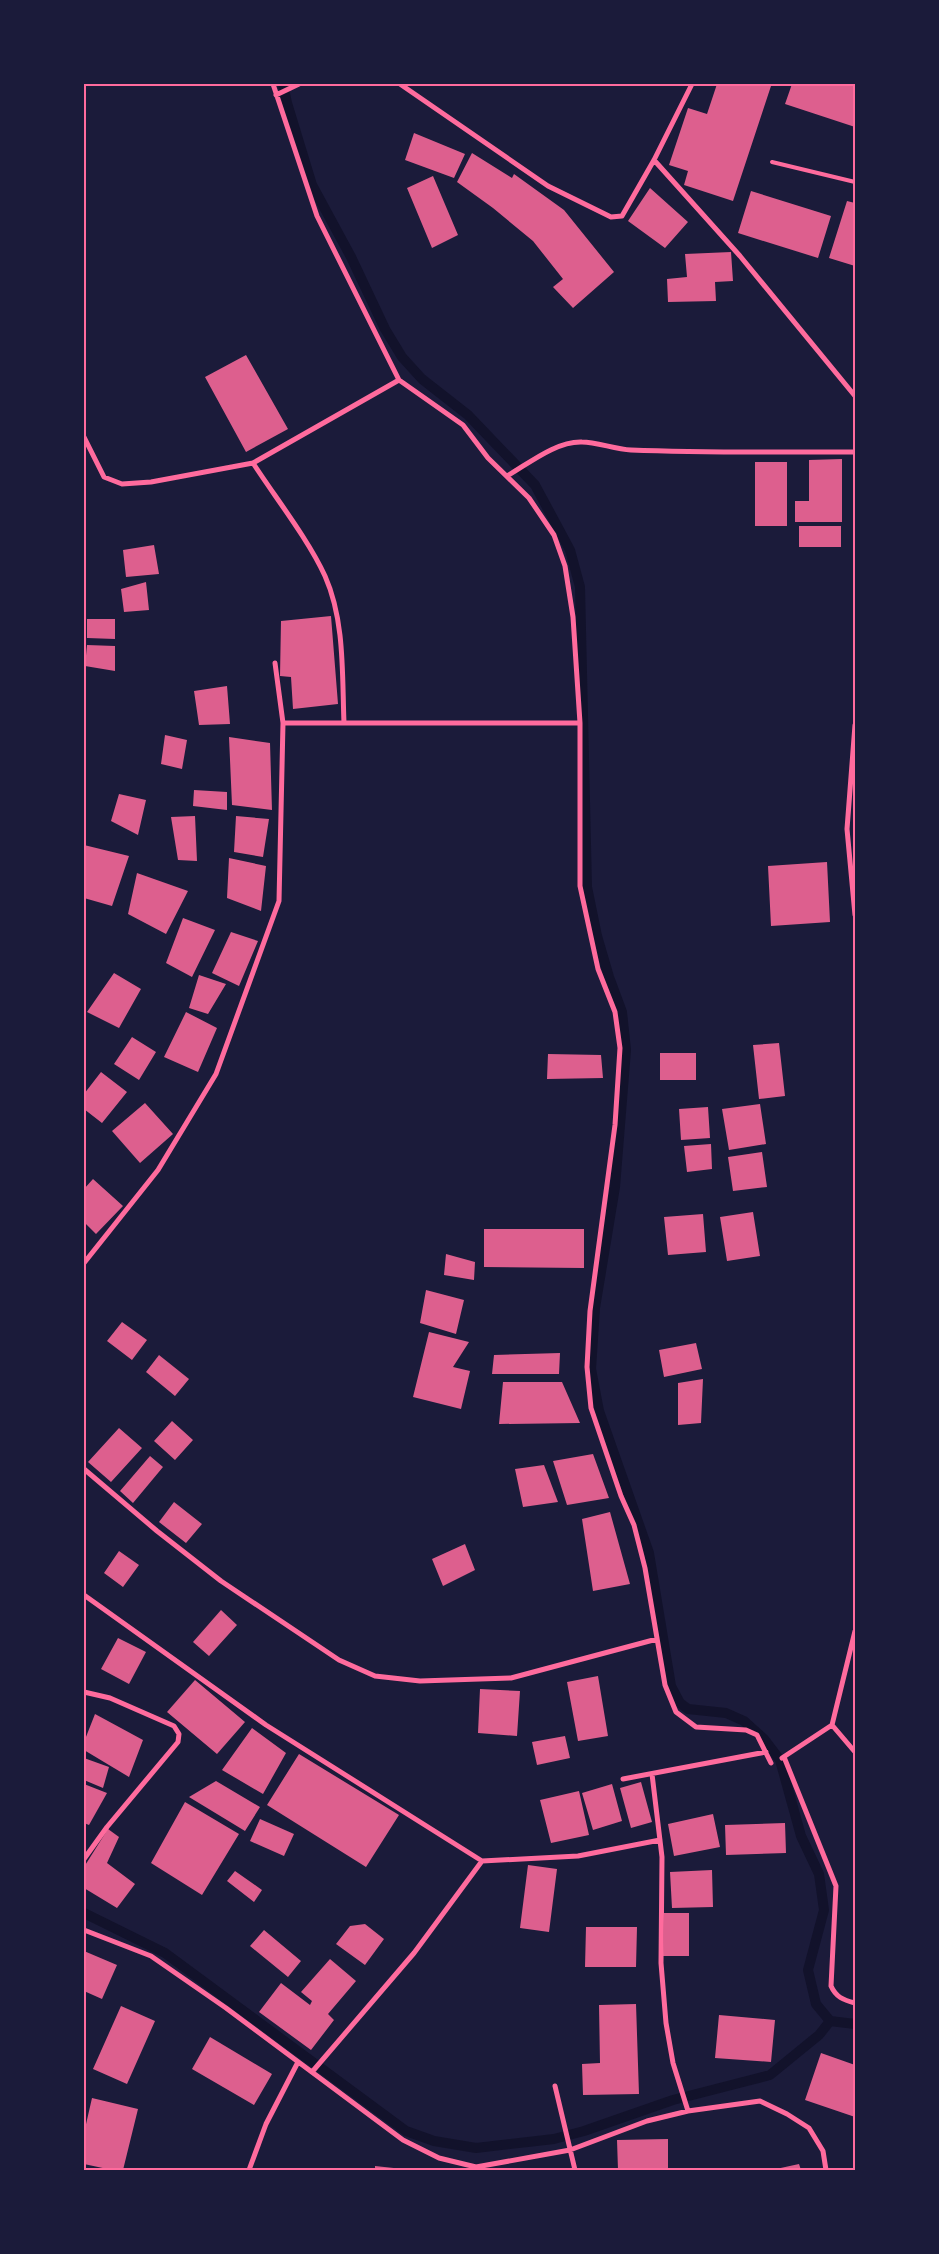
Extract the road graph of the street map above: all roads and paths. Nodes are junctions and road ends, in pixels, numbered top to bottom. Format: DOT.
graph roads {
  1 [pos="273,84"];
  2 [pos="299,84"];
  3 [pos="400,84"];
  4 [pos="692,84"];
  5 [pos="277,94"];
  6 [pos="654,160"];
  7 [pos="772,162"];
  8 [pos="855,182"];
  9 [pos="399,380"];
  10 [pos="855,396"];
  11 [pos="84,437"];
  12 [pos="855,452"];
  13 [pos="253,463"];
  14 [pos="507,476"];
  15 [pos="275,663"];
  16 [pos="283,723"];
  17 [pos="344,723"];
  18 [pos="580,723"];
  19 [pos="855,724"];
  20 [pos="855,915"];
  21 [pos="84,1263"];
  22 [pos="84,1469"];
  23 [pos="84,1595"];
  24 [pos="855,1631"];
  25 [pos="658,1639"];
  26 [pos="84,1692"];
  27 [pos="832,1724"];
  28 [pos="766,1752"];
  29 [pos="855,1752"];
  30 [pos="771,1763"];
  31 [pos="652,1774"];
  32 [pos="623,1779"];
  33 [pos="660,1840"];
  34 [pos="84,1859"];
  35 [pos="482,1861"];
  36 [pos="84,1930"];
  37 [pos="855,2003"];
  38 [pos="298,2062"];
  39 [pos="314,2071"];
  40 [pos="555,2086"];
  41 [pos="688,2109"];
  42 [pos="570,2150"];
  43 [pos="249,2170"];
  44 [pos="575,2170"];
  45 [pos="826,2170"];
  1 -- 5 [label="street"];
  2 -- 5 [label="street"];
  3 -- 6 [label="street"];
  4 -- 6 [label="street"];
  5 -- 9 [label="street"];
  6 -- 10 [label="street"];
  7 -- 8 [label="lane"];
  9 -- 13 [label="street"];
  9 -- 14 [label="street"];
  11 -- 13 [label="street"];
  12 -- 14 [label="street"];
  13 -- 17 [label="street"];
  14 -- 18 [label="street"];
  15 -- 16 [label="street"];
  16 -- 17 [label="street"];
  16 -- 21 [label="street"];
  17 -- 18 [label="street"];
  18 -- 25 [label="street"];
  19 -- 20 [label="street"];
  22 -- 25 [label="street"];
  23 -- 35 [label="street"];
  24 -- 27 [label="street"];
  25 -- 28 [label="street"];
  26 -- 34 [label="street"];
  27 -- 29 [label="street"];
  27 -- 37 [label="street"];
  28 -- 30 [label="street"];
  28 -- 31 [label="street"];
  31 -- 32 [label="street"];
  31 -- 33 [label="street"];
  33 -- 35 [label="street"];
  33 -- 41 [label="street"];
  35 -- 39 [label="street"];
  36 -- 38 [label="street"];
  38 -- 39 [label="street"];
  38 -- 43 [label="street"];
  39 -- 42 [label="street"];
  40 -- 42 [label="street"];
  41 -- 42 [label="street"];
  41 -- 45 [label="street"];
  42 -- 44 [label="street"];
}
